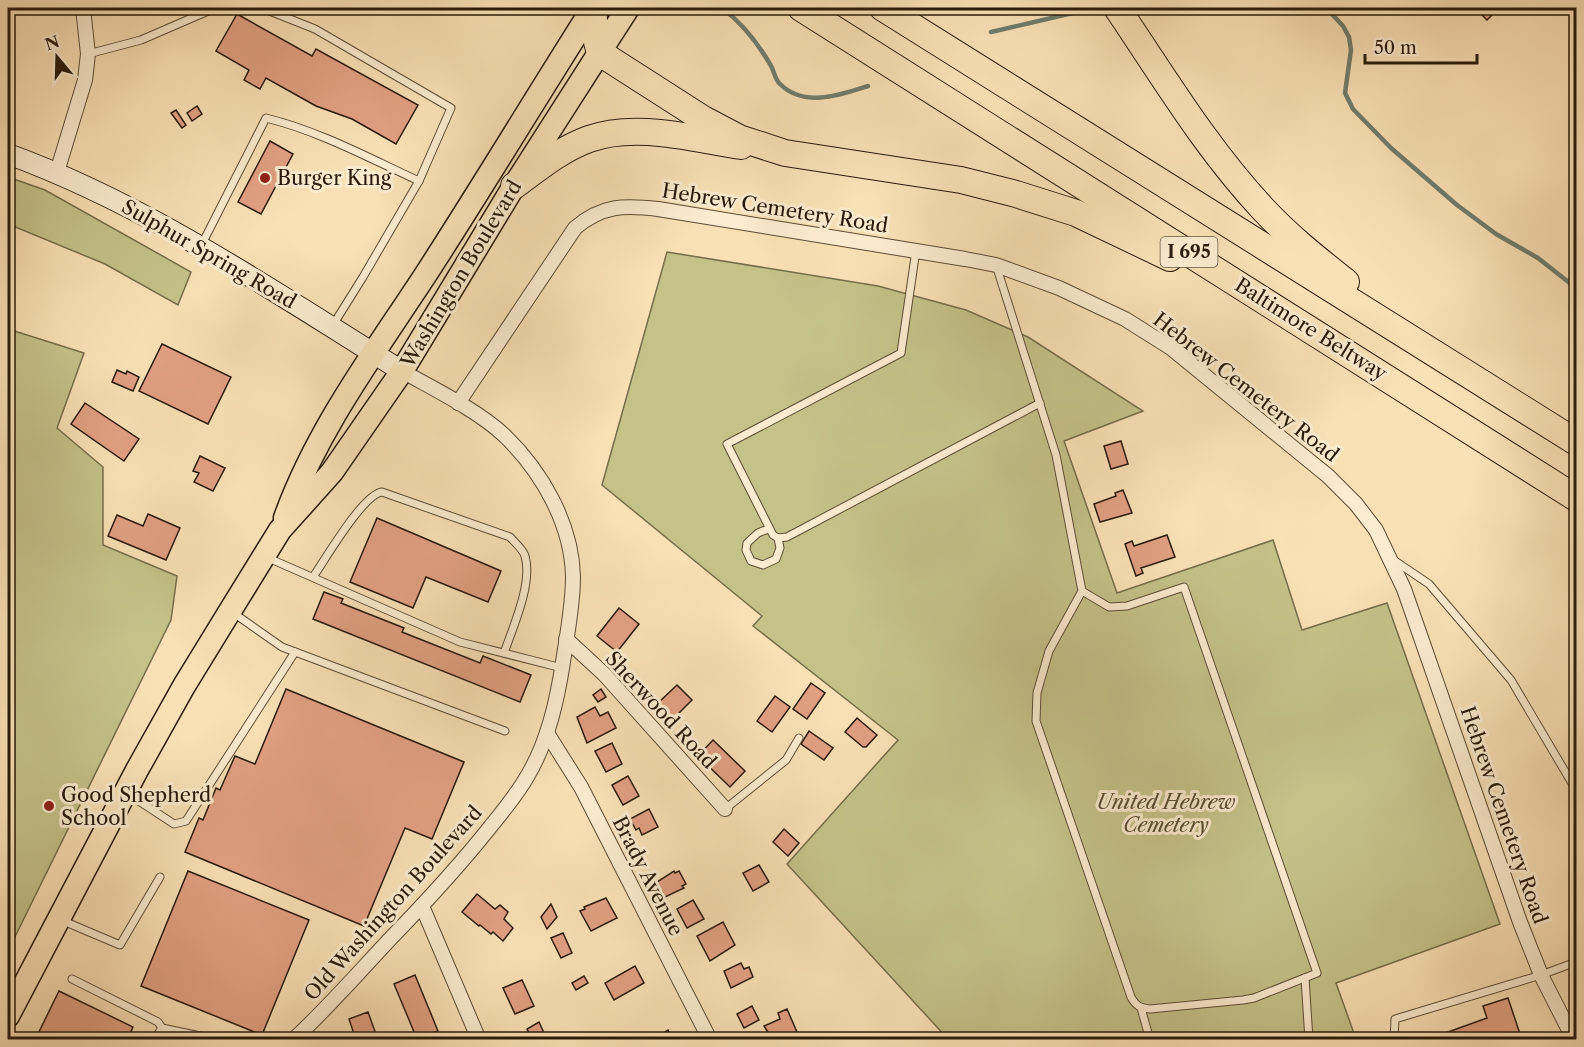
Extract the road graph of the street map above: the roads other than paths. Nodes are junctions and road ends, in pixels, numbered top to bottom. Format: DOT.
graph roads {
  1 [pos="215,8"];
  2 [pos="262,8"];
  3 [pos="594,8"];
  4 [pos="628,8"];
  5 [pos="801,8"];
  6 [pos="883,8"];
  7 [pos="1117,8"];
  8 [pos="85,10"];
  9 [pos="600,53"];
  10 [pos="88,54"];
  11 [pos="785,153"];
  12 [pos="8,154"];
  13 [pos="57,172"];
  14 [pos="419,181"];
  15 [pos="513,186"];
  16 [pos="201,246"];
  17 [pos="916,250"];
  18 [pos="996,266"];
  19 [pos="332,327"];
  20 [pos="1309,328"];
  21 [pos="374,354"];
  22 [pos="1448,362"];
  23 [pos="402,371"];
  24 [pos="458,403"];
  25 [pos="1040,404"];
  26 [pos="1576,442"];
  27 [pos="1576,498"];
  28 [pos="768,529"];
  29 [pos="280,530"];
  30 [pos="778,538"];
  31 [pos="264,556"];
  32 [pos="1390,557"];
  33 [pos="313,577"];
  34 [pos="1082,591"];
  35 [pos="230,611"];
  36 [pos="566,639"];
  37 [pos="295,652"];
  38 [pos="504,653"];
  39 [pos="562,668"];
  40 [pos="505,731"];
  41 [pos="547,733"];
  42 [pos="799,738"];
  43 [pos="1576,790"];
  44 [pos="125,793"];
  45 [pos="725,809"];
  46 [pos="160,877"];
  47 [pos="422,906"];
  48 [pos="58,919"];
  49 [pos="1576,962"];
  50 [pos="1541,975"];
  51 [pos="1305,978"];
  52 [pos="72,979"];
  53 [pos="1141,1008"];
  54 [pos="8,1016"];
  55 [pos="162,1028"];
  56 [pos="154,1040"];
  57 [pos="219,1040"];
  58 [pos="293,1040"];
  59 [pos="479,1040"];
  60 [pos="710,1040"];
  61 [pos="1150,1040"];
  62 [pos="1309,1040"];
  63 [pos="1394,1040"];
  64 [pos="1574,1040"];
  1 -- 10 [label="lane"];
  2 -- 14 [label="lane"];
  3 -- 9 [label="highway"];
  3 -- 21 [label="main road, Washington Boulevard"];
  4 -- 9 [label="main road, Washington Boulevard"];
  5 -- 20 [label="highway, Baltimore Beltway / I 695"];
  6 -- 22 [label="highway, I 695"];
  7 -- 22 [label="highway"];
  8 -- 10 [label="street"];
  9 -- 11 [label="highway"];
  9 -- 15 [label="main road, Washington Boulevard"];
  10 -- 13 [label="street"];
  11 -- 15 [label="highway"];
  11 -- 20 [label="highway"];
  12 -- 13 [label="main road, Sulphur Spring Road"];
  13 -- 16 [label="main road, Sulphur Spring Road"];
  14 -- 16 [label="lane"];
  14 -- 19 [label="lane"];
  15 -- 23 [label="main road, Washington Boulevard"];
  16 -- 19 [label="main road, Sulphur Spring Road"];
  17 -- 18 [label="street, Hebrew Cemetery Road"];
  17 -- 24 [label="street, Hebrew Cemetery Road"];
  17 -- 28 [label="lane"];
  18 -- 25 [label="lane"];
  18 -- 32 [label="street, Hebrew Cemetery Road"];
  19 -- 21 [label="main road, Sulphur Spring Road"];
  20 -- 27 [label="highway, Baltimore Beltway / I 695"];
  21 -- 23 [label="main road, Sulphur Spring Road"];
  21 -- 29 [label="main road, Washington Boulevard"];
  22 -- 26 [label="highway, I 695"];
  23 -- 24 [label="street, Old Washington Boulevard"];
  23 -- 29 [label="main road, Washington Boulevard"];
  24 -- 36 [label="street, Old Washington Boulevard"];
  25 -- 30 [label="lane"];
  25 -- 34 [label="lane"];
  28 -- 30 [label="lane"];
  28 -- 30 [label="lane"];
  29 -- 31 [label="main road, Washington Boulevard"];
  31 -- 33 [label="lane"];
  31 -- 35 [label="main road, Washington Boulevard"];
  32 -- 43 [label="lane"];
  32 -- 50 [label="street, Hebrew Cemetery Road"];
  33 -- 38 [label="lane"];
  33 -- 38 [label="lane"];
  34 -- 51 [label="lane"];
  34 -- 53 [label="lane"];
  35 -- 37 [label="lane"];
  35 -- 44 [label="main road, Washington Boulevard"];
  36 -- 39 [label="street, Old Washington Boulevard"];
  36 -- 45 [label="street, Sherwood Road"];
  37 -- 40 [label="lane"];
  37 -- 44 [label="lane"];
  38 -- 39 [label="lane"];
  39 -- 41 [label="street, Old Washington Boulevard"];
  41 -- 47 [label="street, Old Washington Boulevard"];
  41 -- 60 [label="street, Brady Avenue"];
  42 -- 45 [label="lane"];
  44 -- 48 [label="main road, Washington Boulevard"];
  46 -- 48 [label="lane"];
  47 -- 58 [label="street, Old Washington Boulevard"];
  47 -- 59 [label="street"];
  48 -- 54 [label="main road, Washington Boulevard"];
  49 -- 50 [label="lane"];
  50 -- 63 [label="lane"];
  50 -- 64 [label="street, Hebrew Cemetery Road"];
  51 -- 53 [label="lane"];
  51 -- 62 [label="lane"];
  52 -- 55 [label="lane"];
  53 -- 61 [label="lane"];
  55 -- 56 [label="lane"];
  55 -- 57 [label="lane"];
}
